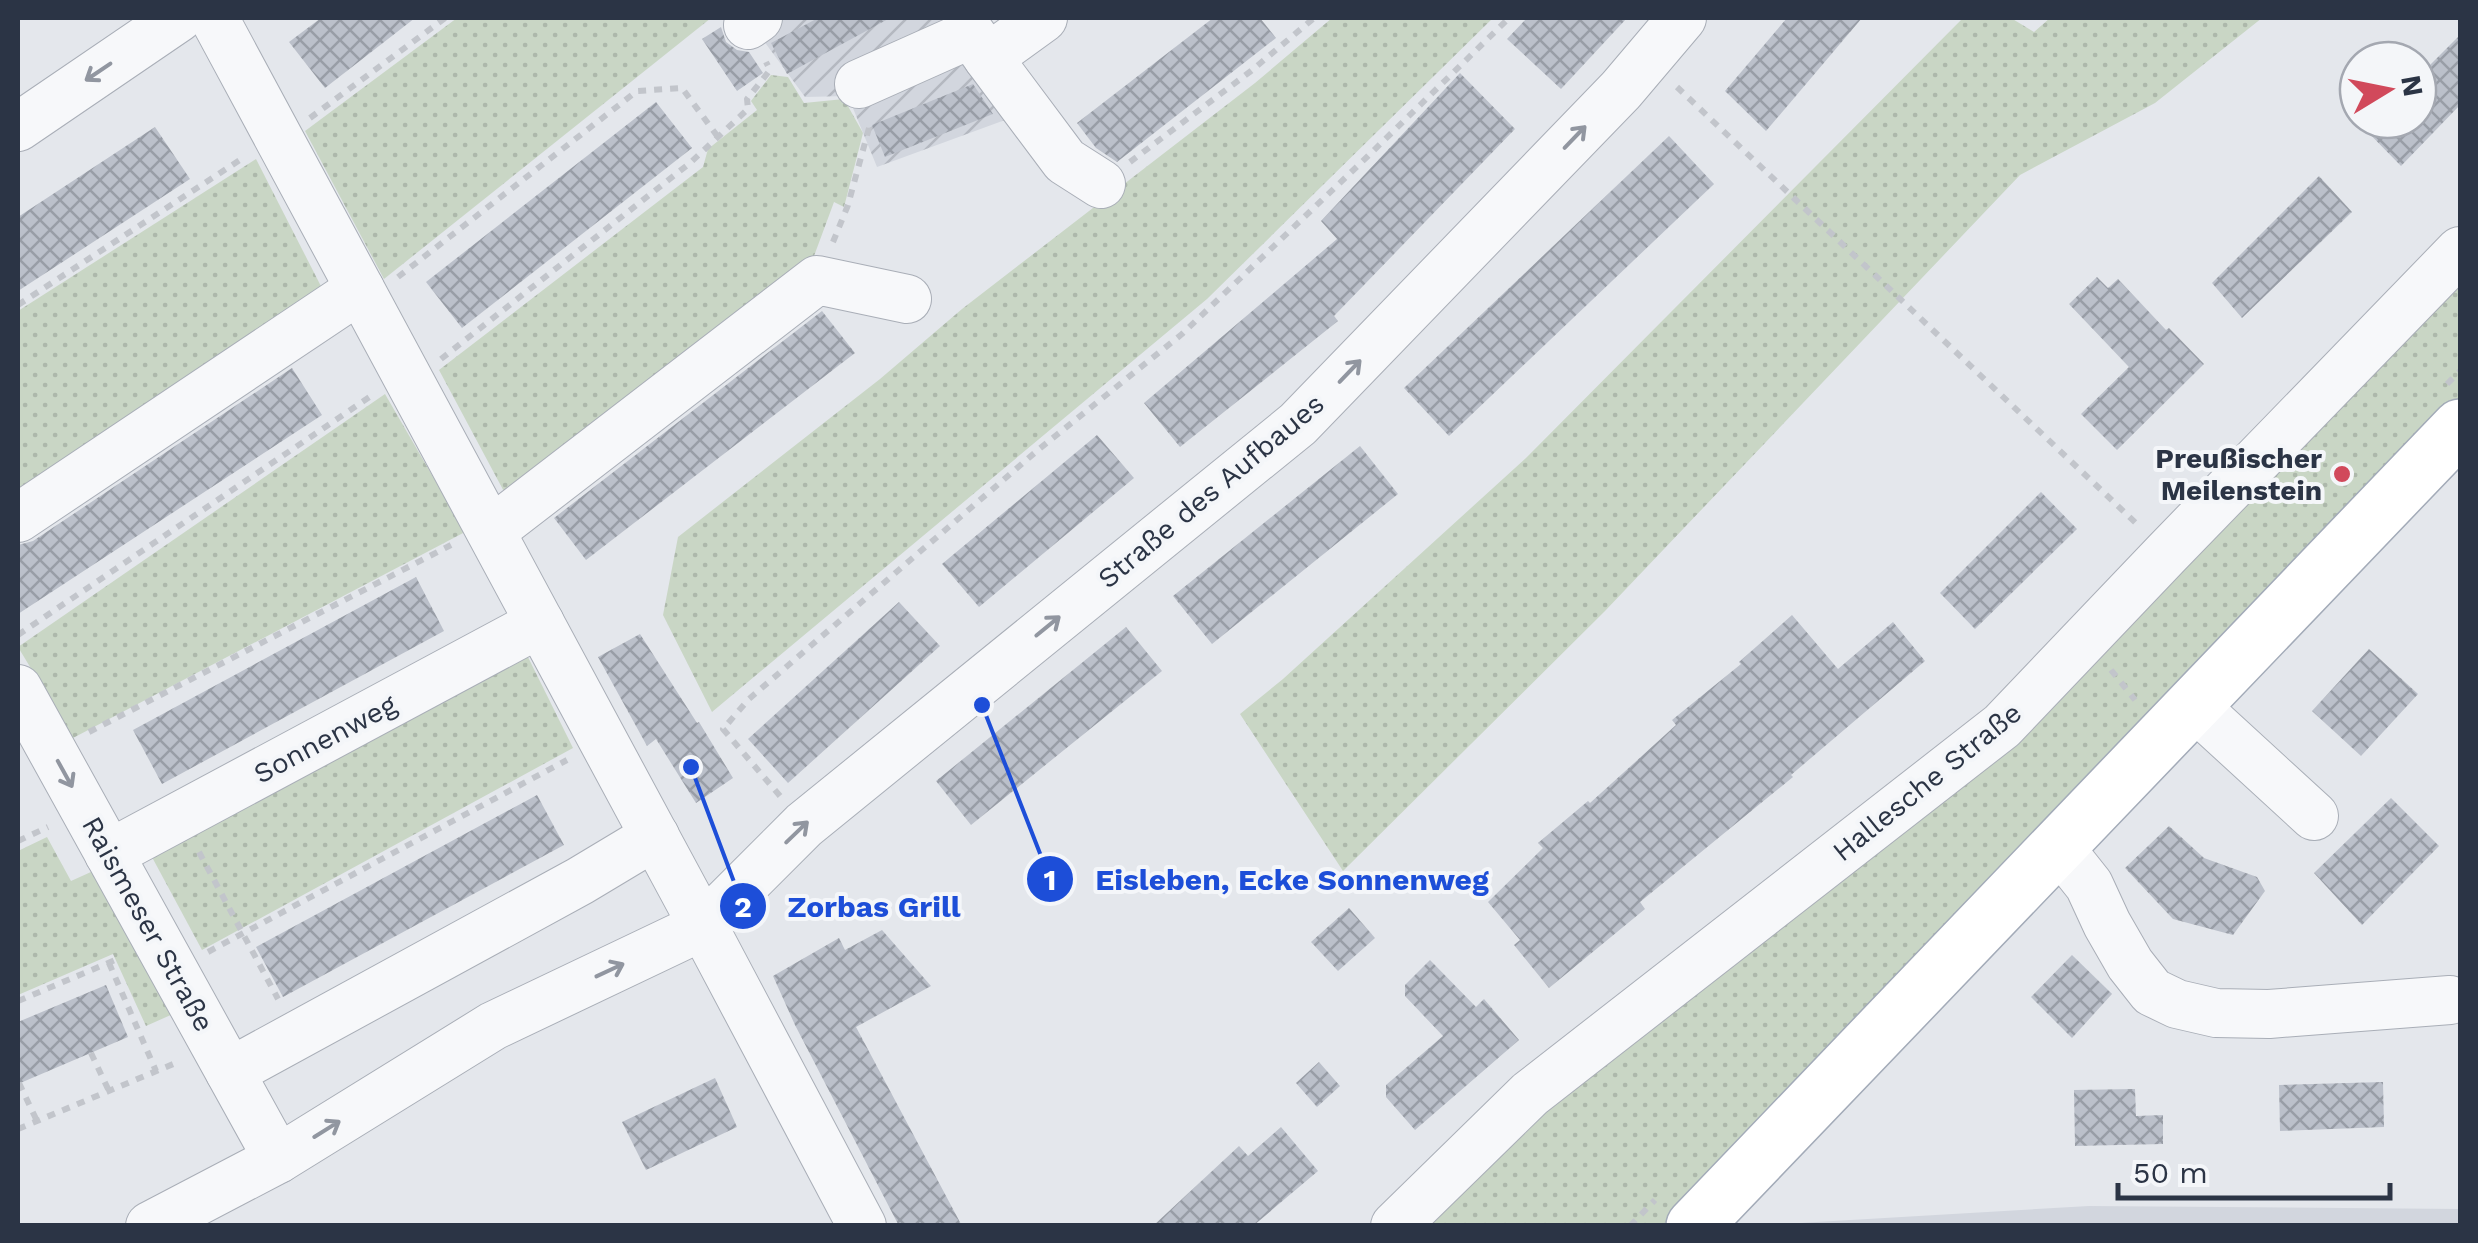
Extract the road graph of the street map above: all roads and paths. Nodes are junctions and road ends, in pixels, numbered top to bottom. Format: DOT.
graph roads {
  1 [pos="178,18"];
  2 [pos="214,18"];
  3 [pos="445,18"];
  4 [pos="1043,18"];
  5 [pos="1314,18"];
  6 [pos="1509,18"];
  7 [pos="1682,18"];
  8 [pos="753,21"];
  9 [pos="974,37"];
  10 [pos="1647,59"];
  11 [pos="859,84"];
  12 [pos="18,126"];
  13 [pos="718,137"];
  14 [pos="278,138"];
  15 [pos="1101,184"];
  16 [pos="2460,251"];
  17 [pos="817,280"];
  18 [pos="363,295"];
  19 [pos="906,300"];
  20 [pos="18,304"];
  21 [pos="408,378"];
  22 [pos="2460,427"];
  23 [pos="18,518"];
  24 [pos="489,528"];
  25 [pos="2167,553"];
  26 [pos="540,623"];
  27 [pos="18,635"];
  28 [pos="18,689"];
  29 [pos="2193,705"];
  30 [pos="604,741"];
  31 [pos="52,751"];
  32 [pos="180,816"];
  33 [pos="2314,816"];
  34 [pos="804,825"];
  35 [pos="655,836"];
  36 [pos="2058,846"];
  37 [pos="109,854"];
  38 [pos="703,926"];
  39 [pos="242,933"];
  40 [pos="166,956"];
  41 [pos="109,963"];
  42 [pos="2450,1000"];
  43 [pos="18,1001"];
  44 [pos="297,1036"];
  45 [pos="92,1053"];
  46 [pos="223,1059"];
  47 [pos="156,1071"];
  48 [pos="19,1083"];
  49 [pos="108,1091"];
  50 [pos="37,1120"];
  51 [pos="18,1129"];
  52 [pos="278,1159"];
  53 [pos="150,1226"];
  54 [pos="862,1226"];
  55 [pos="1395,1226"];
  56 [pos="1694,1226"];
  1 -- 12 [label="street, one-way"];
  2 -- 14 [label="street"];
  3 -- 14 [label="path"];
  4 -- 9 [label="street"];
  5 -- 15 [label="path"];
  6 -- 34 [label="path"];
  7 -- 10 [label="street, Straße des Aufbaues"];
  8 -- 13 [label="path"];
  9 -- 11 [label="street"];
  9 -- 15 [label="street"];
  10 -- 25 [label="path"];
  34 -- 10 [label="street, Straße des Aufbaues, one-way"];
  11 -- 17 [label="path"];
  13 -- 18 [label="path"];
  13 -- 21 [label="path"];
  14 -- 18 [label="street"];
  14 -- 20 [label="path"];
  16 -- 25 [label="street, Hallesche Straße"];
  17 -- 19 [label="street"];
  17 -- 24 [label="street"];
  18 -- 21 [label="street"];
  18 -- 23 [label="street"];
  21 -- 24 [label="street"];
  21 -- 27 [label="path"];
  22 -- 29 [label="main road"];
  24 -- 26 [label="street"];
  24 -- 31 [label="path"];
  25 -- 55 [label="street, Hallesche Straße"];
  26 -- 30 [label="street"];
  26 -- 32 [label="street, Sonnenweg"];
  28 -- 31 [label="street, Raismeser Straße"];
  29 -- 33 [label="street"];
  29 -- 36 [label="main road"];
  30 -- 35 [label="street"];
  30 -- 39 [label="path"];
  31 -- 37 [label="street, Raismeser Straße, one-way"];
  32 -- 37 [label="street, Sonnenweg"];
  32 -- 39 [label="path"];
  38 -- 34 [label="street, Straße des Aufbaues, one-way"];
  35 -- 38 [label="street"];
  35 -- 44 [label="street"];
  36 -- 42 [label="street"];
  36 -- 56 [label="main road"];
  37 -- 40 [label="street, Raismeser Straße"];
  52 -- 38 [label="street, one-way"];
  38 -- 54 [label="street"];
  39 -- 40 [label="path"];
  39 -- 44 [label="path"];
  40 -- 41 [label="path"];
  40 -- 46 [label="street, Raismeser Straße"];
  41 -- 43 [label="path"];
  41 -- 47 [label="path"];
  44 -- 46 [label="street"];
  45 -- 49 [label="path"];
  46 -- 47 [label="path"];
  46 -- 52 [label="street, Raismeser Straße"];
  47 -- 49 [label="path"];
  48 -- 50 [label="path"];
  49 -- 50 [label="path"];
  50 -- 51 [label="path"];
  52 -- 53 [label="street"];
}
